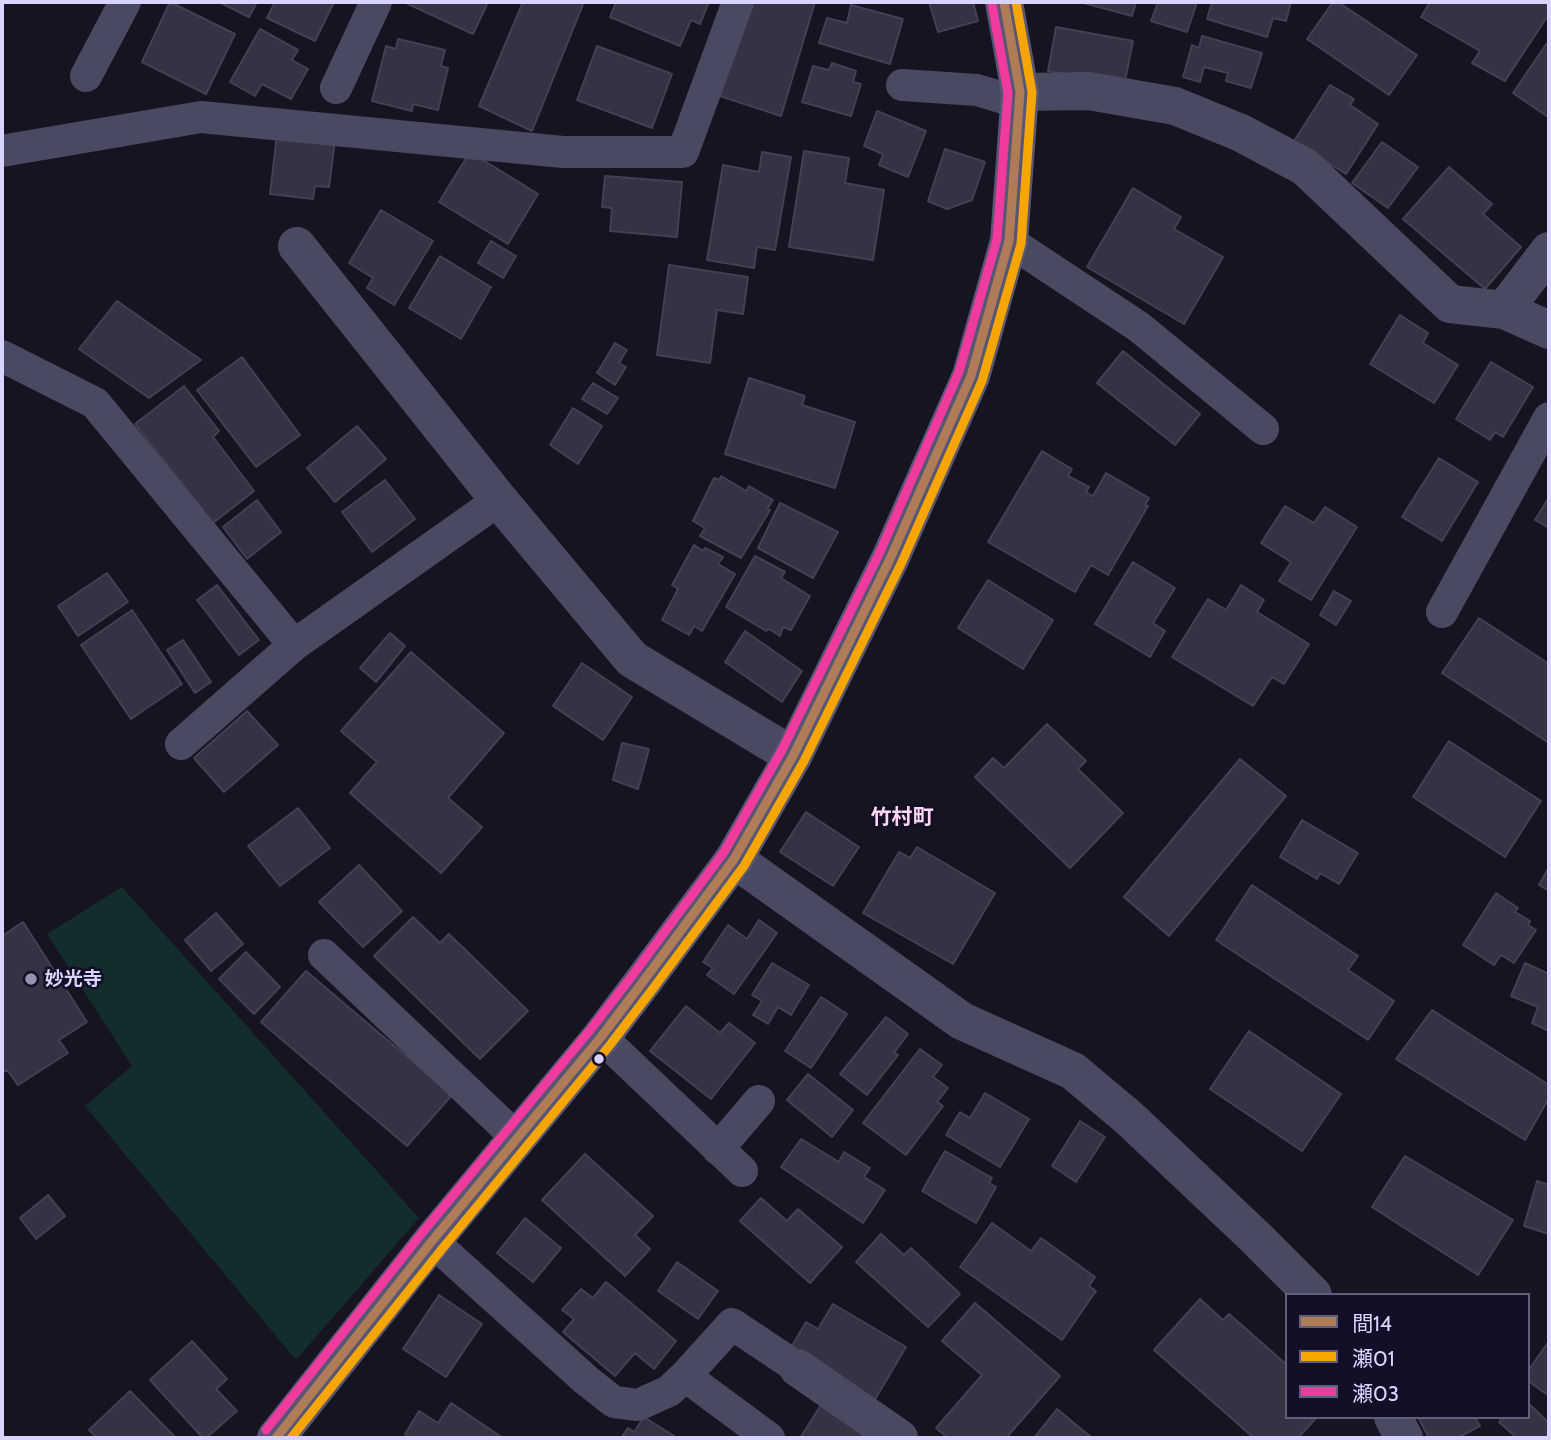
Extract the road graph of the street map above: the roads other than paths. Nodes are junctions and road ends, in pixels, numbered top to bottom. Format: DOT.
graph roads {
  1 [pos="125,2"];
  2 [pos="376,2"];
  3 [pos="738,2"];
  4 [pos="1004,2"];
  5 [pos="86,76"];
  6 [pos="902,85"];
  7 [pos="336,88"];
  8 [pos="1020,98"];
  9 [pos="2,151"];
  10 [pos="1009,241"];
  11 [pos="297,246"];
  12 [pos="1549,251"];
  13 [pos="1504,310"];
  14 [pos="1549,330"];
  15 [pos="2,356"];
  16 [pos="1549,418"];
  17 [pos="1263,429"];
  18 [pos="499,500"];
  19 [pos="1442,612"];
  20 [pos="293,645"];
  21 [pos="181,744"];
  22 [pos="793,756"];
  23 [pos="734,859"];
  24 [pos="324,955"];
  25 [pos="601,1037"];
  26 [pos="759,1101"];
  27 [pos="517,1138"];
  28 [pos="718,1149"];
  29 [pos="742,1171"];
  30 [pos="432,1241"];
  31 [pos="1311,1293"];
  32 [pos="798,1368"];
  33 [pos="685,1376"];
  34 [pos="1394,1419"];
  35 [pos="276,1438"];
  36 [pos="769,1438"];
  37 [pos="899,1438"];
  38 [pos="1404,1438"];
  1 -- 5 [label="lane"];
  2 -- 7 [label="lane"];
  3 -- 9 [label="lane"];
  4 -- 8 [label="main road"];
  6 -- 8 [label="lane"];
  8 -- 10 [label="main road"];
  8 -- 13 [label="street"];
  10 -- 17 [label="lane"];
  10 -- 22 [label="main road"];
  11 -- 18 [label="street"];
  12 -- 13 [label="street"];
  13 -- 14 [label="street"];
  15 -- 20 [label="lane"];
  16 -- 19 [label="lane"];
  18 -- 20 [label="lane"];
  18 -- 22 [label="street"];
  20 -- 21 [label="lane"];
  22 -- 23 [label="main road"];
  23 -- 25 [label="main road"];
  23 -- 31 [label="street"];
  24 -- 27 [label="lane"];
  25 -- 27 [label="main road"];
  25 -- 28 [label="lane"];
  26 -- 28 [label="lane"];
  27 -- 30 [label="main road"];
  28 -- 29 [label="lane"];
  30 -- 33 [label="lane"];
  30 -- 35 [label="main road"];
  32 -- 33 [label="lane"];
  32 -- 37 [label="street"];
  33 -- 36 [label="lane"];
  34 -- 38 [label="street"];
}
